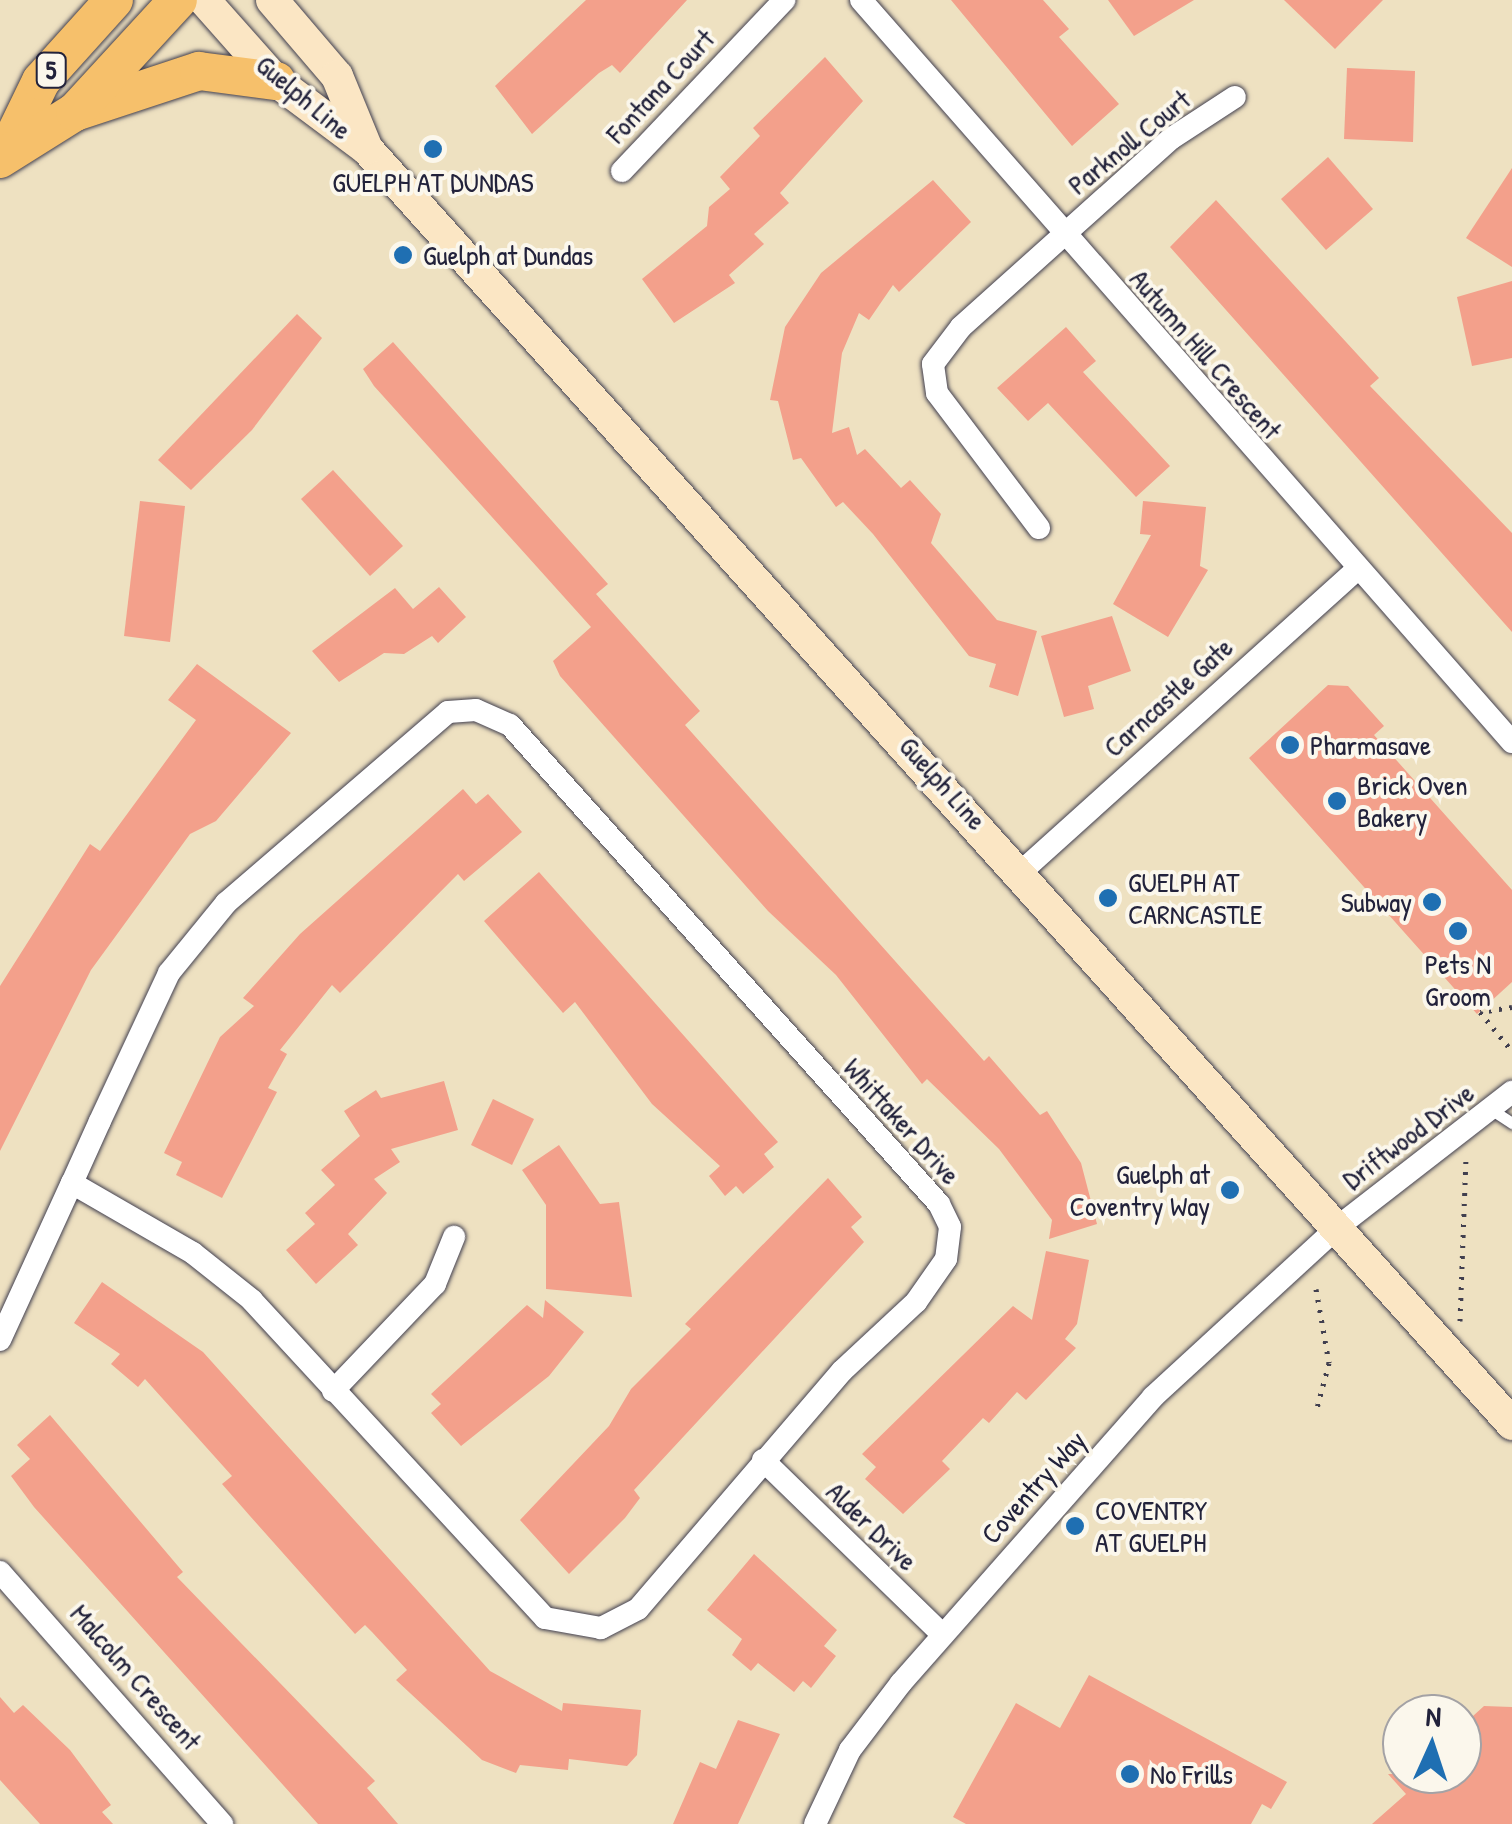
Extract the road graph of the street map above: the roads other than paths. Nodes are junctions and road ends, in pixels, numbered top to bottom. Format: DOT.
graph roads {
  1 [pos="114,0"];
  2 [pos="178,0"];
  3 [pos="204,0"];
  4 [pos="272,0"];
  5 [pos="784,0"];
  6 [pos="862,0"];
  7 [pos="276,81"];
  8 [pos="1234,96"];
  9 [pos="74,112"];
  10 [pos="366,149"];
  11 [pos="3,155"];
  12 [pos="622,171"];
  13 [pos="1063,236"];
  14 [pos="1039,528"];
  15 [pos="1356,570"];
  16 [pos="1512,742"];
  17 [pos="1022,871"];
  18 [pos="1512,1092"];
  19 [pos="1502,1117"];
  20 [pos="72,1183"];
  21 [pos="1340,1226"];
  22 [pos="454,1237"];
  23 [pos="0,1340"];
  24 [pos="333,1390"];
  25 [pos="1512,1424"];
  26 [pos="763,1460"];
  27 [pos="0,1572"];
  28 [pos="942,1634"];
  29 [pos="222,1824"];
  30 [pos="815,1824"];
  1 -- 11 [label="main road, 5"];
  2 -- 9 [label="main road, 5"];
  3 -- 7 [label="main road, Guelph Line"];
  4 -- 10 [label="main road, Guelph Line"];
  5 -- 12 [label="street, Fontana Court"];
  6 -- 13 [label="street, Autumn Hill Crescent"];
  7 -- 9 [label="main road"];
  7 -- 10 [label="main road, Guelph Line"];
  8 -- 13 [label="street, Parknoll Court"];
  9 -- 11 [label="main road, 5"];
  10 -- 17 [label="main road, Guelph Line"];
  13 -- 14 [label="street, Parknoll Court"];
  13 -- 15 [label="street, Autumn Hill Crescent"];
  15 -- 16 [label="street, Autumn Hill Crescent"];
  15 -- 17 [label="street, Carncastle Gate"];
  17 -- 21 [label="main road, Guelph Line"];
  18 -- 19 [label="street, Driftwood Drive"];
  19 -- 21 [label="street, Driftwood Drive"];
  20 -- 23 [label="street, Whittaker Drive"];
  20 -- 24 [label="street, Whittaker Drive"];
  20 -- 26 [label="street, Whittaker Drive"];
  21 -- 25 [label="main road, Guelph Line"];
  21 -- 28 [label="street, Coventry Way"];
  22 -- 24 [label="street"];
  24 -- 26 [label="street, Whittaker Drive"];
  26 -- 28 [label="street, Alder Drive"];
  27 -- 29 [label="street, Malcolm Crescent"];
  28 -- 30 [label="street, Coventry Way"];
}
